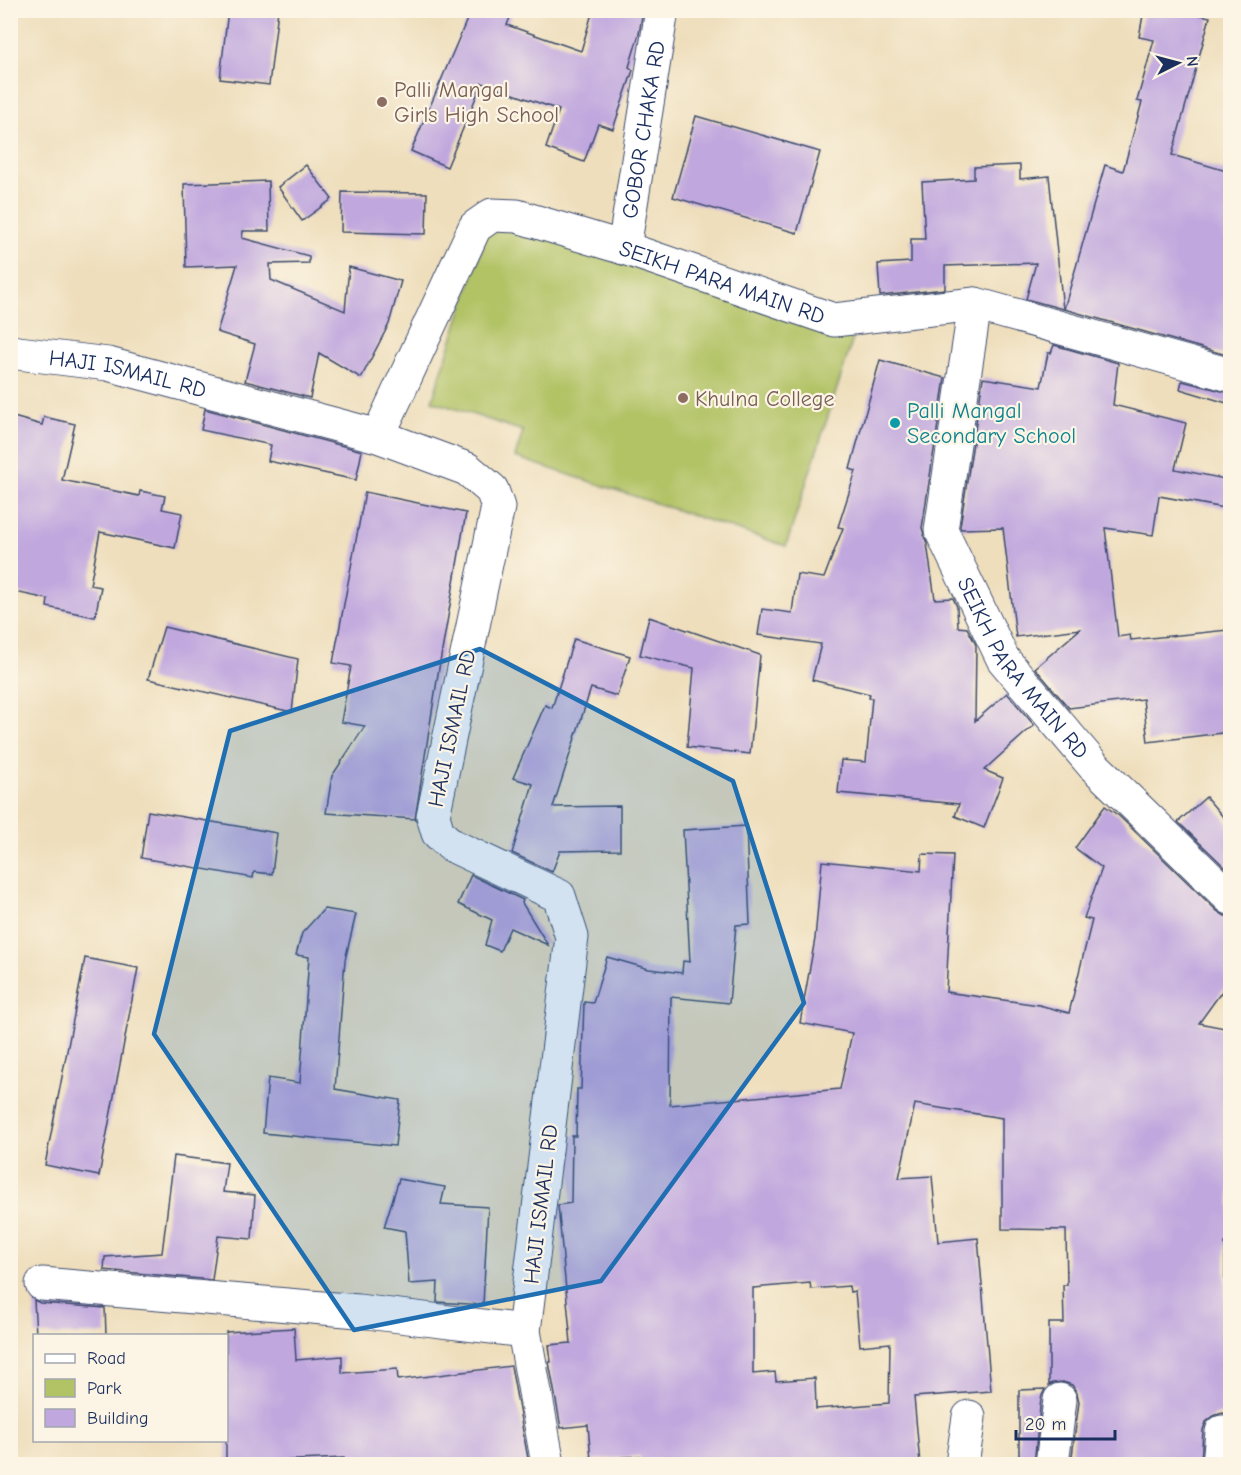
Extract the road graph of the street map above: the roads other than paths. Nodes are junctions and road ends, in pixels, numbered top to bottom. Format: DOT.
graph roads {
  1 [pos="662,10"];
  2 [pos="624,248"];
  3 [pos="975,304"];
  4 [pos="10,352"];
  5 [pos="1230,375"];
  6 [pos="378,436"];
  7 [pos="1230,898"];
  8 [pos="42,1284"];
  9 [pos="525,1331"];
  10 [pos="1060,1400"];
  11 [pos="969,1417"];
  12 [pos="1222,1432"];
  13 [pos="548,1464"];
  14 [pos="962,1464"];
  15 [pos="1052,1464"];
  16 [pos="1219,1464"];
  1 -- 2 [label="street, GOBOR CHAKA RD"];
  2 -- 3 [label="street, SEIKH PARA MAIN RD"];
  2 -- 6 [label="street, SEIKH PARA MAIN RD"];
  3 -- 5 [label="street"];
  3 -- 7 [label="street, SEIKH PARA MAIN RD"];
  4 -- 6 [label="street, HAJI ISMAIL RD"];
  6 -- 9 [label="street, HAJI ISMAIL RD"];
  8 -- 9 [label="street"];
  9 -- 13 [label="street, HAJI ISMAIL RD"];
  10 -- 15 [label="street"];
  11 -- 14 [label="street"];
  12 -- 16 [label="street"];
}
